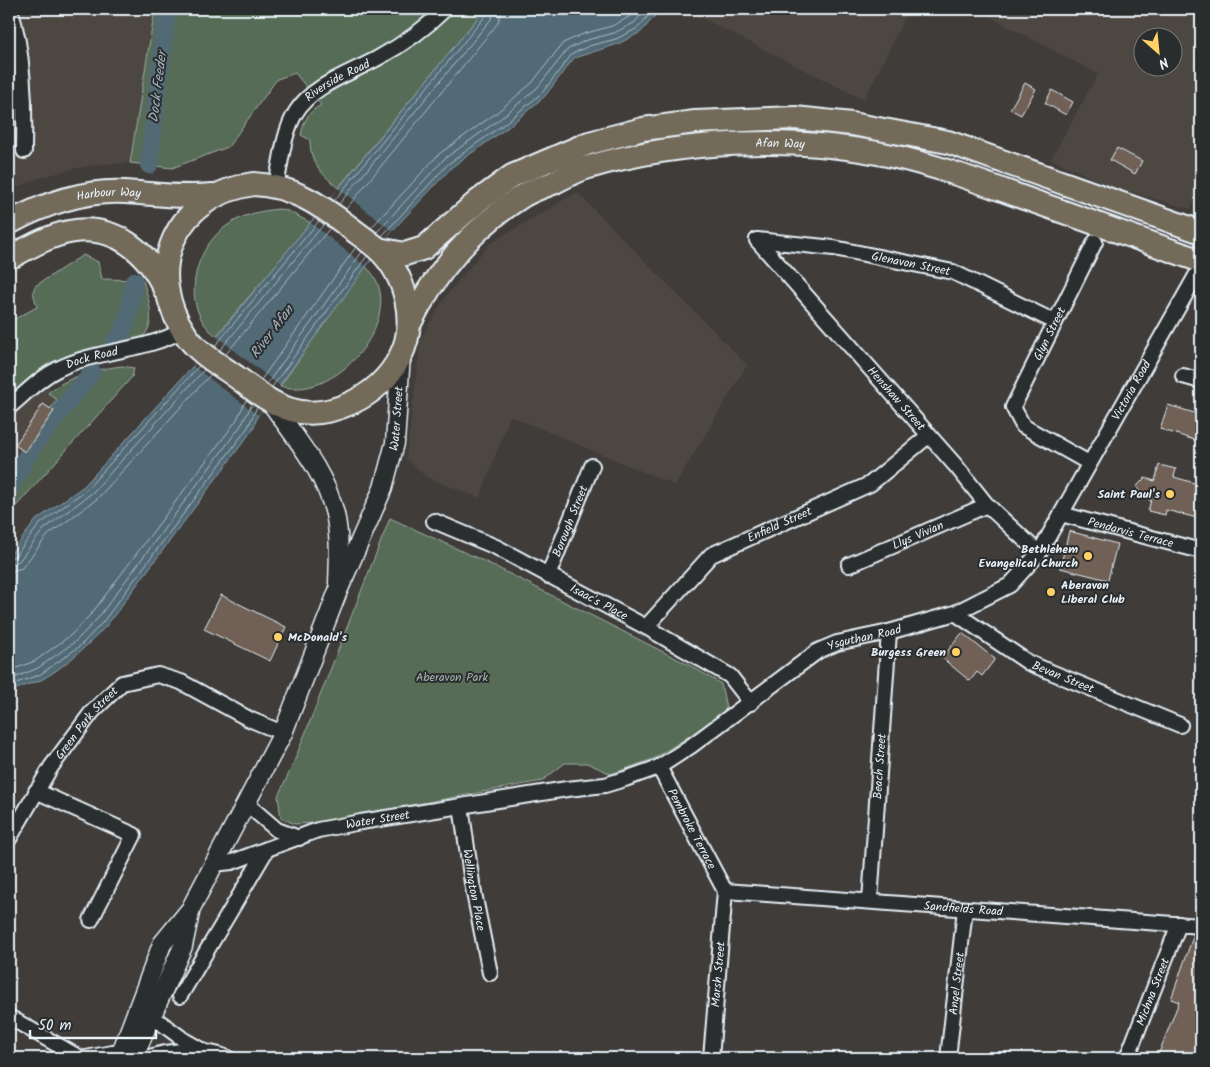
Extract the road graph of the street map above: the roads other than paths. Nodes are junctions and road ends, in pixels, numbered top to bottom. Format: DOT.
graph roads {
  1 [pos="10,9"];
  2 [pos="445,9"];
  3 [pos="9,101"];
  4 [pos="24,101"];
  5 [pos="24,151"];
  6 [pos="276,186"];
  7 [pos="213,195"];
  8 [pos="9,223"];
  9 [pos="1201,232"];
  10 [pos="757,240"];
  11 [pos="1095,242"];
  12 [pos="378,249"];
  13 [pos="9,258"];
  14 [pos="1201,261"];
  15 [pos="1201,267"];
  16 [pos="171,304"];
  17 [pos="1055,322"];
  18 [pos="408,326"];
  19 [pos="183,330"];
  20 [pos="401,355"];
  21 [pos="1183,376"];
  22 [pos="1201,381"];
  23 [pos="270,403"];
  24 [pos="9,407"];
  25 [pos="928,436"];
  26 [pos="1088,463"];
  27 [pos="592,466"];
  28 [pos="987,505"];
  29 [pos="1061,514"];
  30 [pos="434,521"];
  31 [pos="1201,551"];
  32 [pos="1039,553"];
  33 [pos="849,565"];
  34 [pos="548,576"];
  35 [pos="338,591"];
  36 [pos="955,613"];
  37 [pos="646,627"];
  38 [pos="889,632"];
  39 [pos="751,703"];
  40 [pos="1180,725"];
  41 [pos="283,733"];
  42 [pos="659,767"];
  43 [pos="36,791"];
  44 [pos="247,804"];
  45 [pos="461,806"];
  46 [pos="299,838"];
  47 [pos="9,839"];
  48 [pos="267,849"];
  49 [pos="213,864"];
  50 [pos="725,891"];
  51 [pos="870,901"];
  52 [pos="191,908"];
  53 [pos="964,909"];
  54 [pos="91,920"];
  55 [pos="1179,924"];
  56 [pos="1201,926"];
  57 [pos="490,973"];
  58 [pos="180,996"];
  59 [pos="9,1017"];
  60 [pos="152,1017"];
  61 [pos="132,1030"];
  62 [pos="203,1055"];
  63 [pos="125,1056"];
  64 [pos="80,1058"];
  65 [pos="86,1058"];
  66 [pos="146,1058"];
  67 [pos="228,1058"];
  68 [pos="710,1058"];
  69 [pos="948,1058"];
  70 [pos="1127,1058"];
  1 -- 4 [label="street"];
  2 -- 6 [label="street, Riverside Road"];
  3 -- 4 [label="street"];
  4 -- 5 [label="street"];
  6 -- 7 [label="main road"];
  6 -- 12 [label="main road"];
  7 -- 8 [label="main road, Harbour Way"];
  7 -- 16 [label="main road"];
  9 -- 12 [label="main road, Afan Way"];
  10 -- 17 [label="street, Glenavon Street"];
  10 -- 25 [label="street, Henshaw Street"];
  11 -- 17 [label="street, Glyn Street"];
  12 -- 18 [label="main road"];
  13 -- 16 [label="main road"];
  14 -- 18 [label="main road, Afan Way"];
  15 -- 26 [label="street, Victoria Road"];
  16 -- 19 [label="main road"];
  17 -- 26 [label="street, Glyn Street"];
  18 -- 20 [label="main road"];
  19 -- 23 [label="main road"];
  19 -- 24 [label="street, Dock Road"];
  20 -- 23 [label="main road"];
  20 -- 35 [label="street, Water Street"];
  21 -- 22 [label="street"];
  23 -- 35 [label="street, Water Street"];
  25 -- 28 [label="street, Henshaw Street"];
  25 -- 37 [label="street, Enfield Street"];
  26 -- 29 [label="street, Victoria Road"];
  27 -- 34 [label="street, Borough Street"];
  28 -- 32 [label="street, Henshaw Street"];
  28 -- 33 [label="street, Llys Vivian"];
  29 -- 31 [label="street, Pendarvis Terrace"];
  29 -- 32 [label="street, Ysguthan Road"];
  30 -- 34 [label="street, Isaac's Place"];
  32 -- 36 [label="street, Ysguthan Road"];
  34 -- 37 [label="street, Isaac's Place"];
  35 -- 41 [label="street, Water Street"];
  36 -- 38 [label="street, Ysguthan Road"];
  36 -- 40 [label="street, Bevan Street"];
  37 -- 39 [label="street, Isaac's Place"];
  38 -- 39 [label="street, Ysguthan Road"];
  38 -- 51 [label="street, Beach Street"];
  39 -- 42 [label="street, Ysguthan Road"];
  41 -- 43 [label="street, Green Park Street"];
  41 -- 44 [label="street, Water Street"];
  42 -- 45 [label="street, Water Street"];
  42 -- 50 [label="street, Pembroke Terrace"];
  43 -- 47 [label="street, Green Park Street"];
  43 -- 54 [label="street"];
  44 -- 46 [label="street"];
  44 -- 49 [label="street, Water Street"];
  45 -- 46 [label="street, Water Street"];
  45 -- 57 [label="street, Wellington Place"];
  46 -- 48 [label="street, Water Street"];
  48 -- 49 [label="street, Water Street"];
  48 -- 58 [label="street"];
  49 -- 52 [label="street, Water Street"];
  50 -- 51 [label="street, Sandfields Road"];
  50 -- 68 [label="street, Marsh Street"];
  51 -- 53 [label="street, Sandfields Road"];
  52 -- 60 [label="street, Water Street"];
  52 -- 61 [label="street, Water Street"];
  53 -- 55 [label="street, Sandfields Road"];
  53 -- 69 [label="street, Angel Street"];
  55 -- 56 [label="street, Sandfields Road"];
  55 -- 70 [label="street, Michna Street"];
  59 -- 64 [label="street"];
  60 -- 61 [label="street"];
  60 -- 62 [label="street"];
  60 -- 63 [label="street, Water Street"];
  61 -- 63 [label="street, Water Street"];
  62 -- 66 [label="street"];
  62 -- 67 [label="street"];
  63 -- 65 [label="street"];
}
